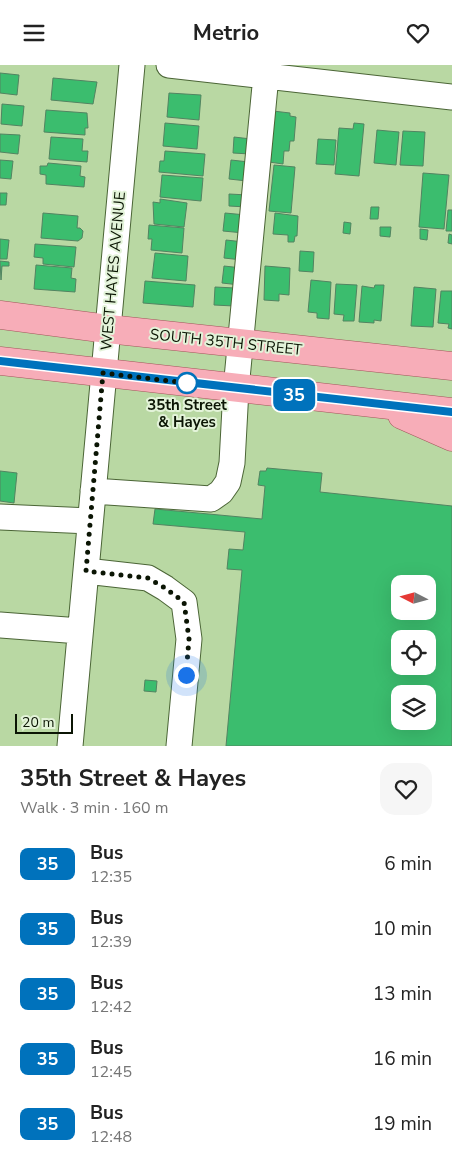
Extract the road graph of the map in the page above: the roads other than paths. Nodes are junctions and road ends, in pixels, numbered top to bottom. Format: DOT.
graph roads {
  1 [pos="132,65"];
  2 [pos="169,65"];
  3 [pos="266,70"];
  4 [pos="452,97"];
  5 [pos="0,315"];
  6 [pos="108,329"];
  7 [pos="241,343"];
  8 [pos="0,361"];
  9 [pos="452,366"];
  10 [pos="103,373"];
  11 [pos="236,389"];
  12 [pos="378,405"];
  13 [pos="452,412"];
  14 [pos="452,437"];
  15 [pos="93,491"];
  16 [pos="0,517"];
  17 [pos="90,521"];
  18 [pos="86,571"];
  19 [pos="0,625"];
  20 [pos="80,631"];
  21 [pos="70,746"];
  22 [pos="179,746"];
  1 -- 6 [label="street, WEST HAYES AVENUE"];
  2 -- 3 [label="street"];
  3 -- 4 [label="street"];
  3 -- 7 [label="street"];
  5 -- 6 [label="main road, SOUTH 35TH STREET"];
  6 -- 7 [label="main road, SOUTH 35TH STREET"];
  6 -- 10 [label="street, WEST HAYES AVENUE"];
  7 -- 9 [label="main road, SOUTH 35TH STREET"];
  7 -- 11 [label="street"];
  8 -- 10 [label="main road"];
  10 -- 11 [label="main road"];
  10 -- 15 [label="street, WEST HAYES AVENUE"];
  11 -- 12 [label="main road"];
  11 -- 15 [label="street"];
  12 -- 13 [label="main road"];
  12 -- 14 [label="main road"];
  15 -- 17 [label="street, WEST HAYES AVENUE"];
  16 -- 17 [label="street"];
  17 -- 18 [label="street, WEST HAYES AVENUE"];
  18 -- 20 [label="street, WEST HAYES AVENUE"];
  18 -- 22 [label="street"];
  19 -- 20 [label="street"];
  20 -- 21 [label="street, WEST HAYES AVENUE"];
}
